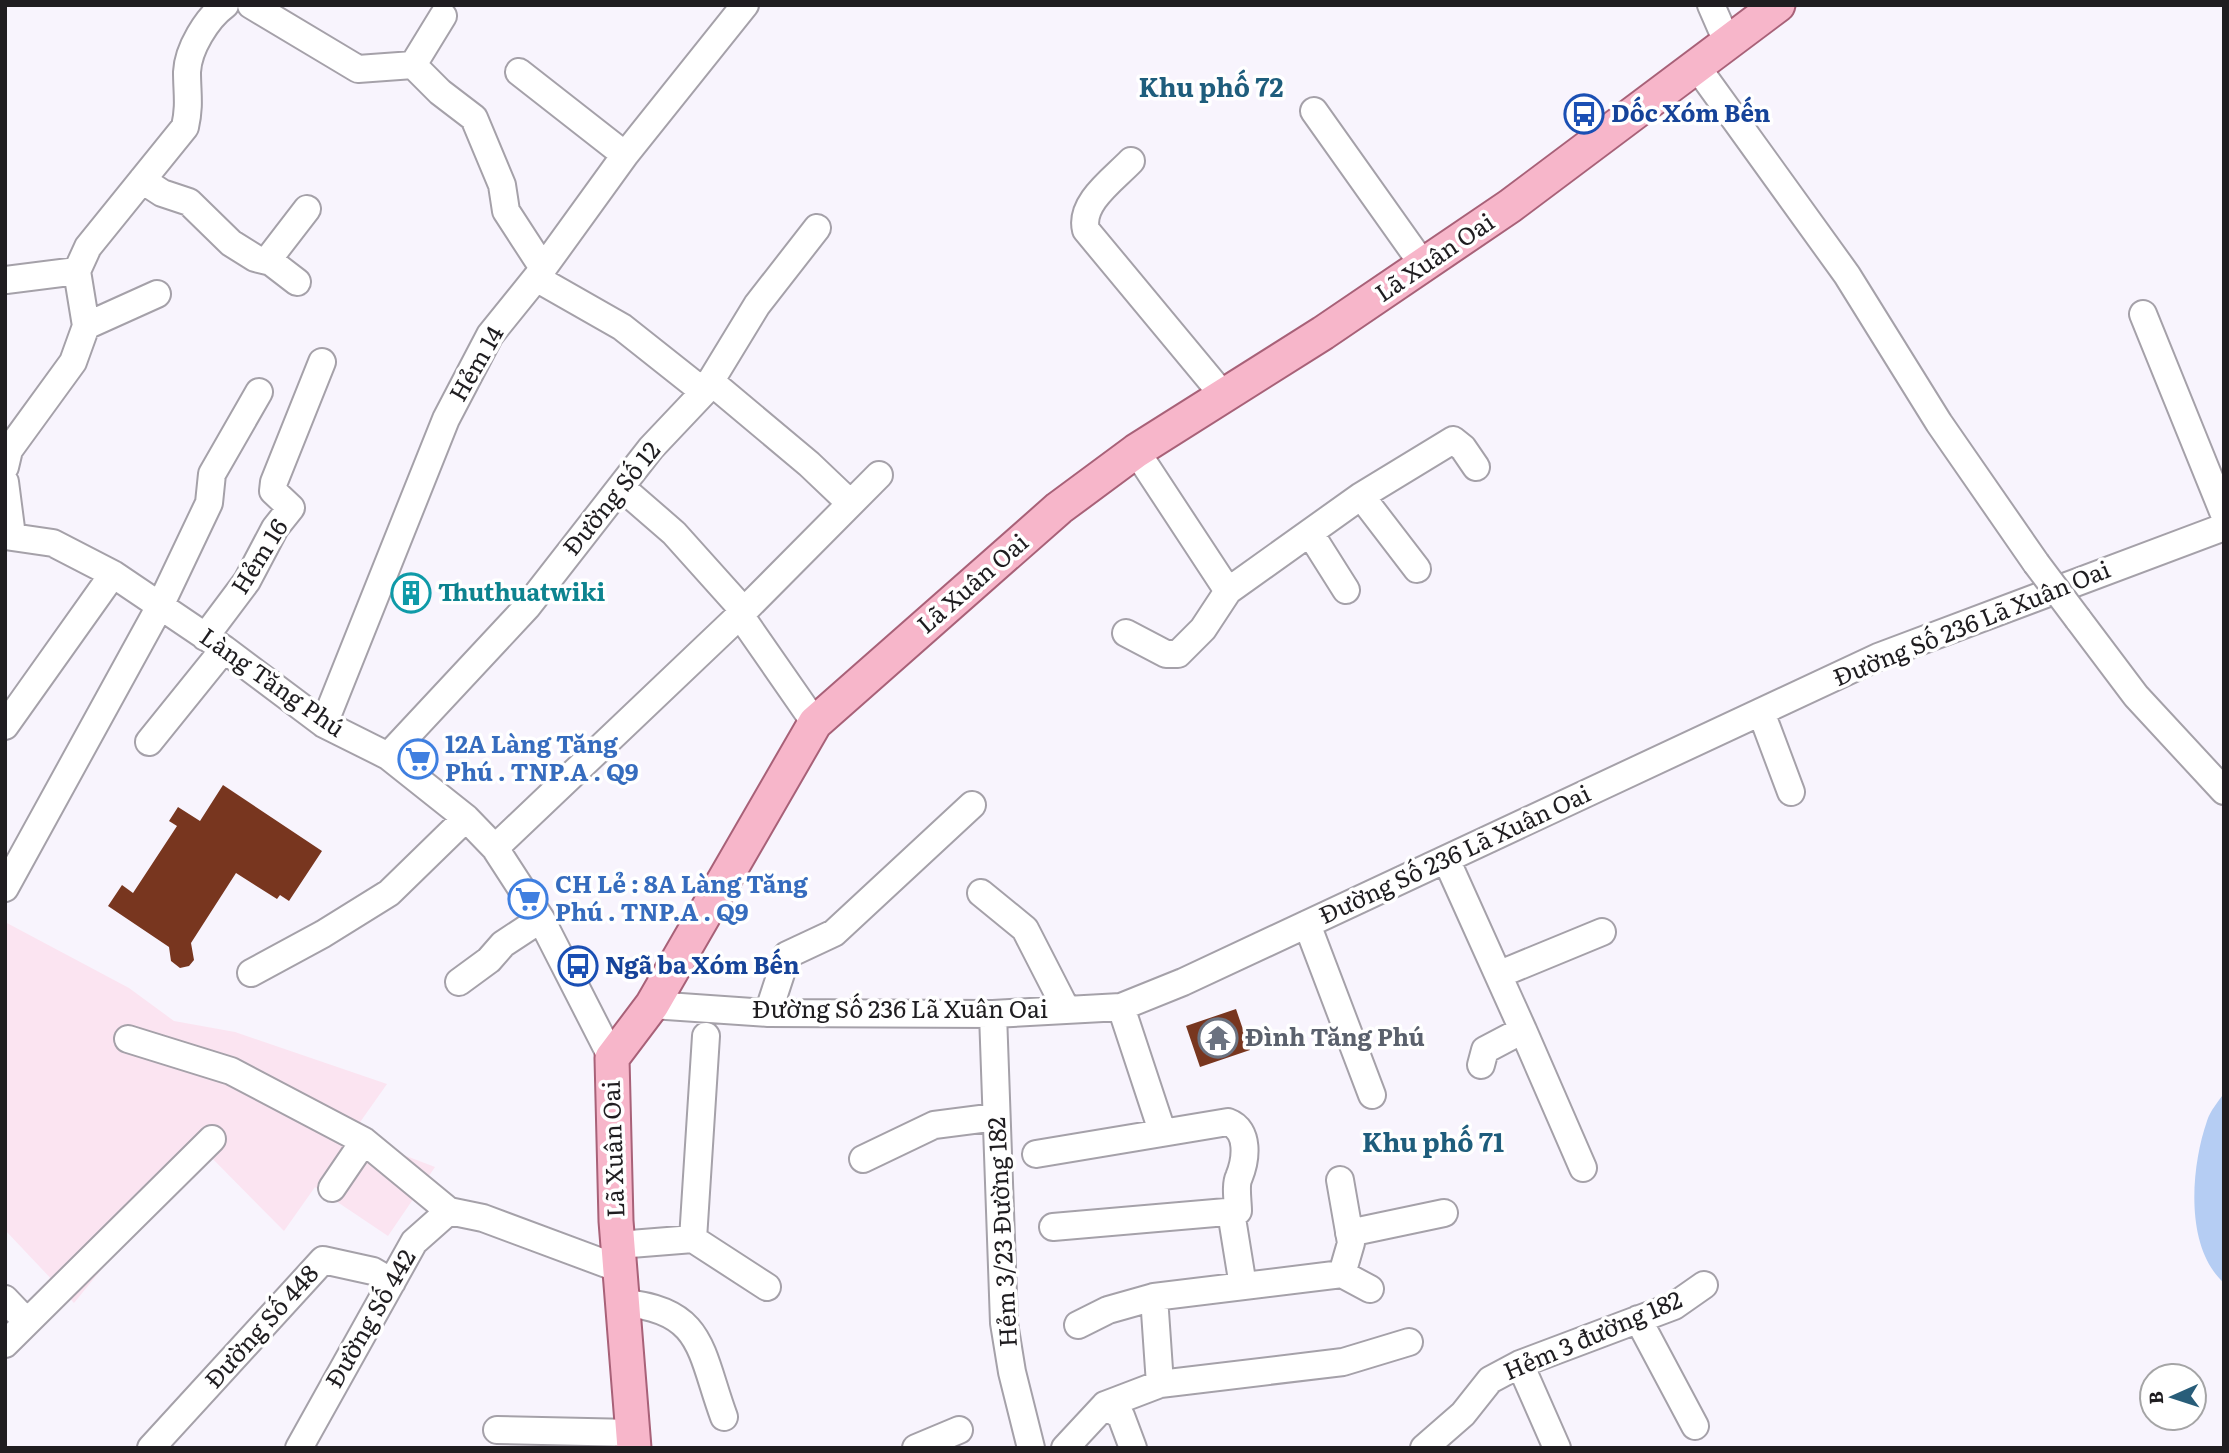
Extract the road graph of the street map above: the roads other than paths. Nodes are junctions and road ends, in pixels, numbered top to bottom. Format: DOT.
graph roads {
  1 [pos="225,5"];
  2 [pos="251,5"];
  3 [pos="745,5"];
  4 [pos="1711,5"];
  5 [pos="1778,5"];
  6 [pos="443,16"];
  7 [pos="1728,44"];
  8 [pos="413,65"];
  9 [pos="1697,67"];
  10 [pos="519,72"];
  11 [pos="1314,111"];
  12 [pos="625,155"];
  13 [pos="1131,161"];
  14 [pos="142,180"];
  15 [pos="307,209"];
  16 [pos="817,228"];
  17 [pos="267,261"];
  18 [pos="1424,266"];
  19 [pos="77,271"];
  20 [pos="539,273"];
  21 [pos="6,280"];
  22 [pos="297,282"];
  23 [pos="157,294"];
  24 [pos="2143,314"];
  25 [pos="86,326"];
  26 [pos="322,362"];
  27 [pos="707,386"];
  28 [pos="259,392"];
  29 [pos="1223,395"];
  30 [pos="1136,451"];
  31 [pos="5,467"];
  32 [pos="1476,467"];
  33 [pos="879,475"];
  34 [pos="5,482"];
  35 [pos="621,486"];
  36 [pos="1362,496"];
  37 [pos="850,503"];
  38 [pos="2224,514"];
  39 [pos="2224,527"];
  40 [pos="1310,533"];
  41 [pos="8,536"];
  42 [pos="1417,569"];
  43 [pos="113,574"];
  44 [pos="1346,590"];
  45 [pos="1228,592"];
  46 [pos="160,606"];
  47 [pos="742,613"];
  48 [pos="1126,633"];
  49 [pos="215,643"];
  50 [pos="1761,712"];
  51 [pos="815,723"];
  52 [pos="324,724"];
  53 [pos="5,726"];
  54 [pos="149,741"];
  55 [pos="388,756"];
  56 [pos="2224,791"];
  57 [pos="1791,792"];
  58 [pos="972,805"];
  59 [pos="467,818"];
  60 [pos="495,848"];
  61 [pos="1446,859"];
  62 [pos="5,888"];
  63 [pos="981,893"];
  64 [pos="541,919"];
  65 [pos="1307,924"];
  66 [pos="1602,932"];
  67 [pos="251,973"];
  68 [pos="1500,974"];
  69 [pos="459,982"];
  70 [pos="652,1005"];
  71 [pos="1121,1007"];
  72 [pos="1066,1009"];
  73 [pos="768,1013"];
  74 [pos="993,1014"];
  75 [pos="1523,1030"];
  76 [pos="706,1036"];
  77 [pos="128,1040"];
  78 [pos="612,1058"];
  79 [pos="1481,1065"];
  80 [pos="1372,1095"];
  81 [pos="996,1117"];
  82 [pos="1162,1131"];
  83 [pos="212,1139"];
  84 [pos="364,1141"];
  85 [pos="1036,1154"];
  86 [pos="863,1159"];
  87 [pos="1583,1168"];
  88 [pos="1340,1180"];
  89 [pos="332,1188"];
  90 [pos="449,1212"];
  91 [pos="1231,1212"];
  92 [pos="1444,1213"];
  93 [pos="1053,1227"];
  94 [pos="1349,1233"];
  95 [pos="693,1239"];
  96 [pos="619,1257"];
  97 [pos="1342,1274"];
  98 [pos="393,1282"];
  99 [pos="1704,1285"];
  100 [pos="1243,1286"];
  101 [pos="767,1287"];
  102 [pos="1370,1289"];
  103 [pos="1154,1297"];
  104 [pos="5,1299"];
  105 [pos="624,1303"];
  106 [pos="1638,1319"];
  107 [pos="27,1322"];
  108 [pos="1078,1325"];
  109 [pos="1409,1342"];
  110 [pos="5,1344"];
  111 [pos="1520,1364"];
  112 [pos="1160,1384"];
  113 [pos="1105,1405"];
  114 [pos="724,1416"];
  115 [pos="1695,1426"];
  116 [pos="497,1430"];
  117 [pos="959,1430"];
  118 [pos="633,1441"];
  119 [pos="151,1448"];
  120 [pos="299,1448"];
  121 [pos="916,1448"];
  122 [pos="1031,1448"];
  123 [pos="1065,1448"];
  124 [pos="1133,1448"];
  125 [pos="1424,1448"];
  126 [pos="1557,1448"];
  1 -- 14 [label="street"];
  2 -- 8 [label="street"];
  3 -- 12 [label="street, Hẻm 14"];
  4 -- 7 [label="street"];
  5 -- 7 [label="main road, Lã Xuân Oai"];
  6 -- 8 [label="street"];
  7 -- 9 [label="main road, Lã Xuân Oai"];
  8 -- 20 [label="street"];
  9 -- 18 [label="main road, Lã Xuân Oai"];
  9 -- 56 [label="street, bridge"];
  10 -- 12 [label="street"];
  11 -- 18 [label="street"];
  12 -- 20 [label="street, Hẻm 14"];
  13 -- 29 [label="street"];
  14 -- 17 [label="street"];
  14 -- 19 [label="street"];
  15 -- 17 [label="street"];
  16 -- 27 [label="street, Đường Số 12"];
  17 -- 22 [label="street"];
  18 -- 29 [label="main road, Lã Xuân Oai"];
  19 -- 21 [label="street"];
  19 -- 25 [label="street"];
  20 -- 27 [label="street"];
  20 -- 52 [label="street, Hẻm 14"];
  23 -- 25 [label="street"];
  24 -- 38 [label="street"];
  25 -- 31 [label="street"];
  26 -- 49 [label="street, Hẻm 16"];
  27 -- 35 [label="street, Đường Số 12"];
  27 -- 37 [label="street"];
  28 -- 46 [label="street"];
  29 -- 30 [label="main road, Lã Xuân Oai"];
  30 -- 45 [label="street"];
  30 -- 51 [label="main road, Lã Xuân Oai"];
  32 -- 36 [label="street"];
  33 -- 37 [label="street"];
  34 -- 41 [label="street"];
  35 -- 47 [label="street"];
  35 -- 55 [label="street, Đường Số 12"];
  36 -- 40 [label="street"];
  36 -- 42 [label="street"];
  37 -- 47 [label="street"];
  39 -- 50 [label="street, Đường Số 236 Lã Xuân Oai"];
  40 -- 44 [label="street"];
  40 -- 45 [label="street"];
  41 -- 43 [label="street, Làng Tăng Phú"];
  43 -- 46 [label="street, Làng Tăng Phú"];
  43 -- 53 [label="street"];
  45 -- 48 [label="street"];
  46 -- 49 [label="street, Làng Tăng Phú"];
  46 -- 62 [label="street"];
  47 -- 51 [label="street"];
  47 -- 60 [label="street"];
  49 -- 52 [label="street, Làng Tăng Phú"];
  49 -- 54 [label="street"];
  50 -- 57 [label="street"];
  50 -- 61 [label="street, Đường Số 236 Lã Xuân Oai"];
  51 -- 70 [label="main road, Lã Xuân Oai"];
  52 -- 55 [label="street, Làng Tăng Phú"];
  55 -- 59 [label="street, Làng Tăng Phú"];
  58 -- 73 [label="street"];
  59 -- 60 [label="street, Làng Tăng Phú"];
  59 -- 67 [label="street"];
  60 -- 64 [label="street, Làng Tăng Phú"];
  61 -- 65 [label="street, Đường Số 236 Lã Xuân Oai"];
  61 -- 68 [label="street"];
  63 -- 72 [label="street"];
  64 -- 69 [label="street"];
  64 -- 78 [label="street, Làng Tăng Phú"];
  65 -- 71 [label="street, Đường Số 236 Lã Xuân Oai"];
  65 -- 80 [label="street"];
  66 -- 68 [label="street"];
  68 -- 75 [label="street"];
  70 -- 73 [label="street, Đường Số 236 Lã Xuân Oai"];
  70 -- 78 [label="main road, Lã Xuân Oai"];
  71 -- 72 [label="street, Đường Số 236 Lã Xuân Oai"];
  71 -- 82 [label="street"];
  72 -- 74 [label="street, Đường Số 236 Lã Xuân Oai"];
  73 -- 74 [label="street, Đường Số 236 Lã Xuân Oai"];
  74 -- 81 [label="street, Hẻm 3/23 Đường 182"];
  75 -- 79 [label="street"];
  75 -- 87 [label="street"];
  76 -- 95 [label="street"];
  77 -- 84 [label="street"];
  78 -- 96 [label="main road, Lã Xuân Oai"];
  81 -- 86 [label="street"];
  81 -- 122 [label="street, Hẻm 3/23 Đường 182"];
  82 -- 85 [label="street"];
  82 -- 91 [label="street"];
  83 -- 107 [label="street"];
  84 -- 89 [label="street"];
  84 -- 90 [label="street"];
  88 -- 94 [label="street"];
  90 -- 96 [label="street"];
  90 -- 98 [label="street, Đường Số 442"];
  91 -- 93 [label="street"];
  91 -- 100 [label="street"];
  92 -- 94 [label="street"];
  94 -- 97 [label="street"];
  95 -- 96 [label="street"];
  95 -- 101 [label="street"];
  96 -- 105 [label="main road, Lã Xuân Oai"];
  97 -- 100 [label="street"];
  97 -- 102 [label="street"];
  98 -- 119 [label="street, Đường Số 448"];
  98 -- 120 [label="street, Đường Số 442"];
  99 -- 106 [label="street, Hẻm 3 đường 182"];
  100 -- 103 [label="street"];
  103 -- 108 [label="street"];
  103 -- 112 [label="street"];
  104 -- 107 [label="street"];
  105 -- 114 [label="street"];
  105 -- 118 [label="main road, Lã Xuân Oai"];
  106 -- 111 [label="street, Hẻm 3 đường 182"];
  106 -- 115 [label="street"];
  107 -- 110 [label="street"];
  109 -- 112 [label="street"];
  111 -- 125 [label="street, Hẻm 3 đường 182"];
  111 -- 126 [label="street"];
  112 -- 113 [label="street"];
  113 -- 123 [label="street"];
  113 -- 124 [label="street"];
  116 -- 118 [label="street"];
  117 -- 121 [label="street"];
}
